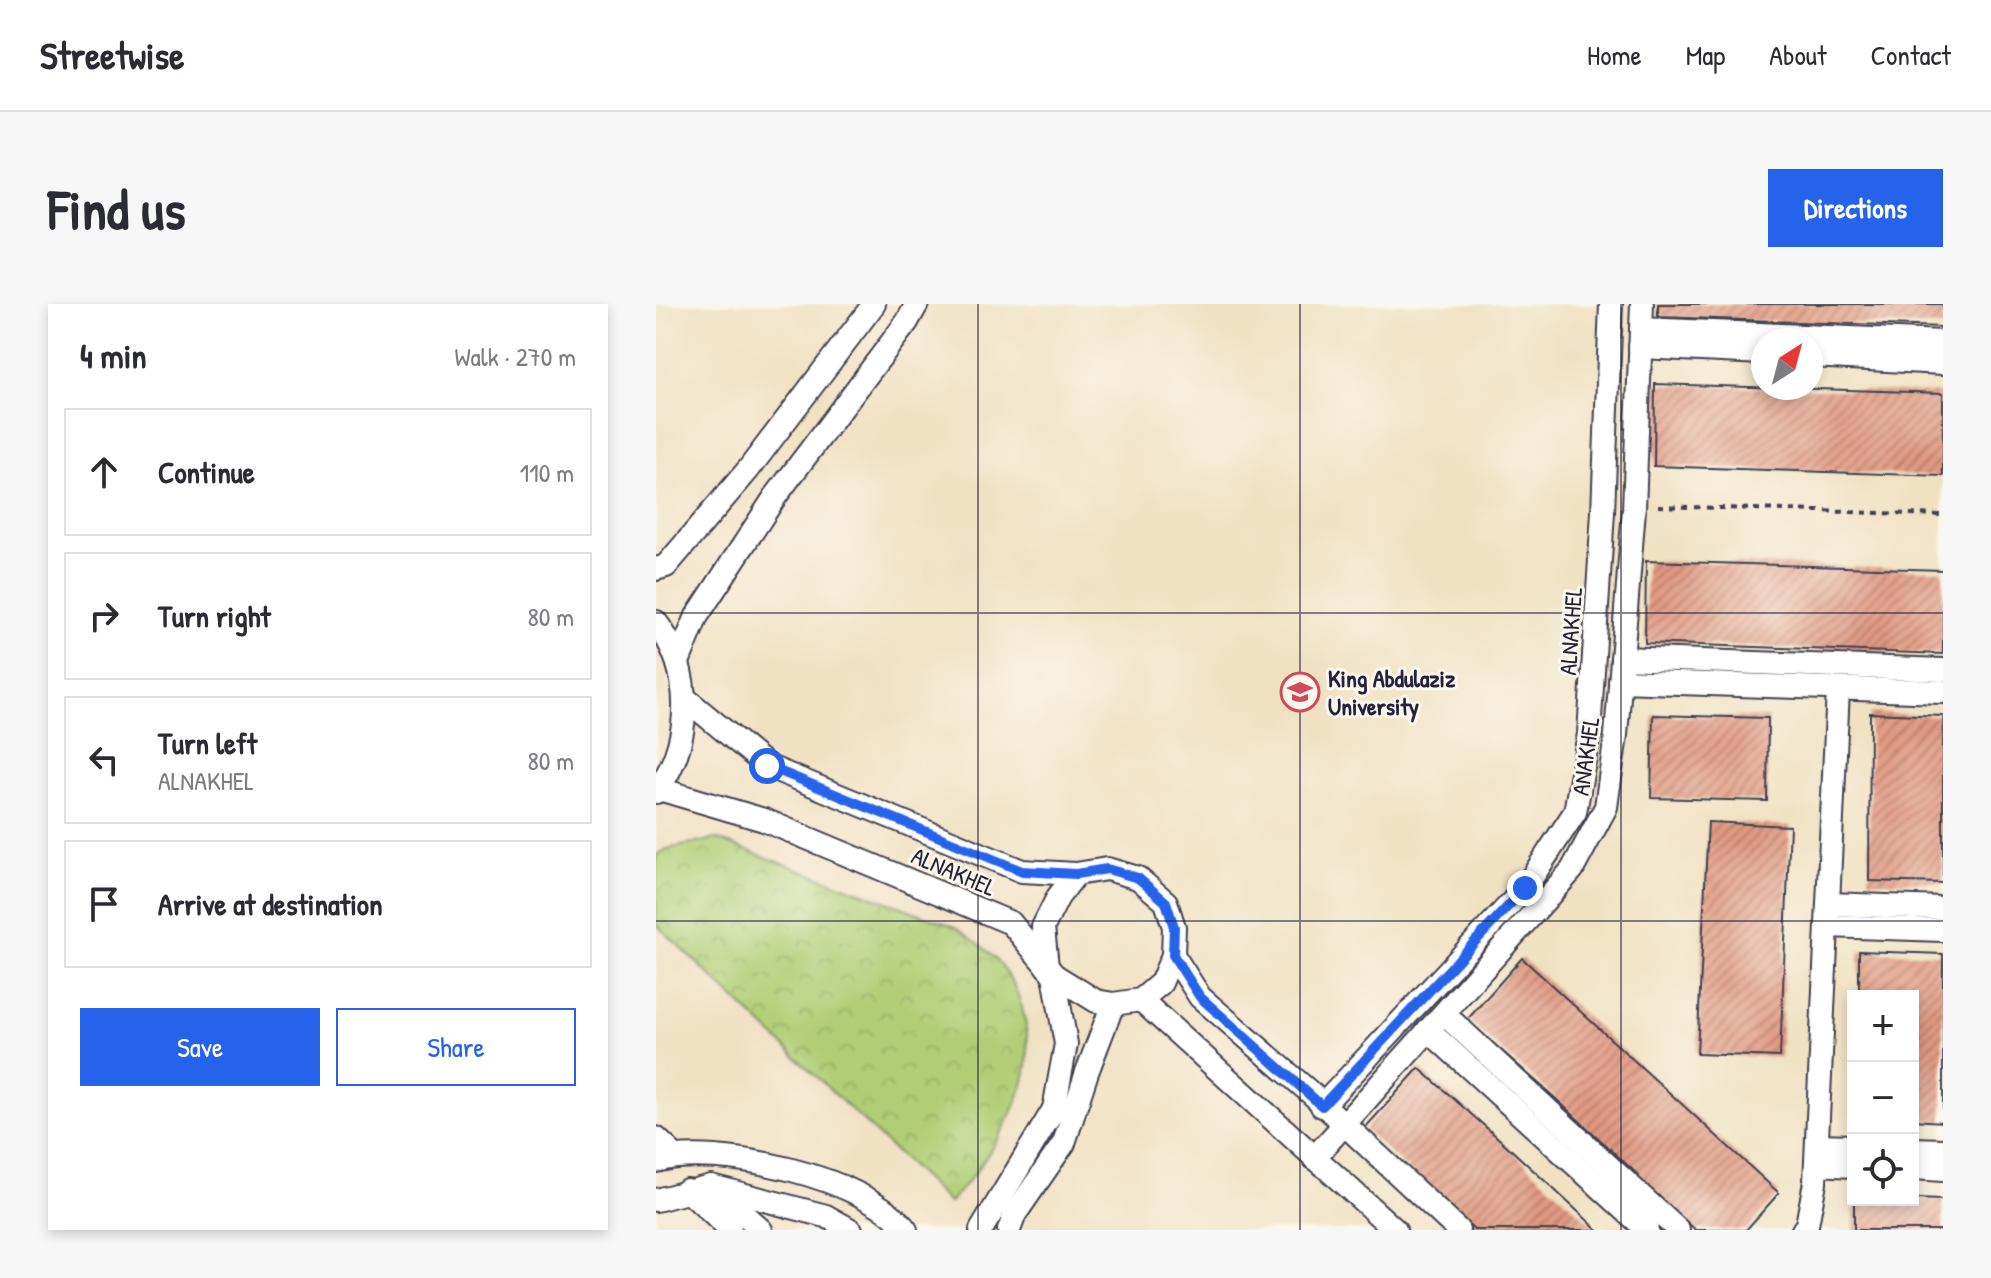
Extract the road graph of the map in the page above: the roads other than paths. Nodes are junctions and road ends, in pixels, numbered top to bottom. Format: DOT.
graph roads {
  1 [pos="874,304"];
  2 [pos="917,304"];
  3 [pos="1611,304"];
  4 [pos="1642,304"];
  5 [pos="1641,338"];
  6 [pos="1943,342"];
  7 [pos="1751,352"];
  8 [pos="1823,357"];
  9 [pos="1943,363"];
  10 [pos="656,569"];
  11 [pos="656,622"];
  12 [pos="1622,658"];
  13 [pos="678,662"];
  14 [pos="1943,670"];
  15 [pos="1620,681"];
  16 [pos="1838,689"];
  17 [pos="1943,692"];
  18 [pos="686,699"];
  19 [pos="657,790"];
  20 [pos="1076,874"];
  21 [pos="1943,908"];
  22 [pos="1828,915"];
  23 [pos="1943,930"];
  24 [pos="1173,955"];
  25 [pos="1050,971"];
  26 [pos="1141,1000"];
  27 [pos="1113,1004"];
  28 [pos="1436,1022"];
  29 [pos="1322,1106"];
  30 [pos="1344,1125"];
  31 [pos="656,1138"];
  32 [pos="1847,1148"];
  33 [pos="1919,1149"];
  34 [pos="1943,1150"];
  35 [pos="1817,1155"];
  36 [pos="665,1158"];
  37 [pos="1314,1158"];
  38 [pos="1847,1164"];
  39 [pos="1919,1168"];
  40 [pos="1943,1170"];
  41 [pos="711,1186"];
  42 [pos="687,1190"];
  43 [pos="656,1200"];
  44 [pos="730,1230"];
  45 [pos="761,1230"];
  46 [pos="851,1230"];
  47 [pos="906,1230"];
  48 [pos="981,1230"];
  49 [pos="1009,1230"];
  50 [pos="1395,1230"];
  51 [pos="1458,1230"];
  52 [pos="1647,1230"];
  53 [pos="1678,1230"];
  54 [pos="1803,1230"];
  1 -- 10 [label="street"];
  2 -- 13 [label="street"];
  3 -- 29 [label="street, ALNAKHEL"];
  4 -- 5 [label="street, ANAKHEL"];
  5 -- 6 [label="street"];
  5 -- 7 [label="street"];
  5 -- 12 [label="street, ANAKHEL"];
  8 -- 9 [label="street"];
  11 -- 13 [label="street"];
  12 -- 14 [label="street"];
  12 -- 15 [label="street, ANAKHEL"];
  13 -- 18 [label="street"];
  15 -- 16 [label="street"];
  15 -- 28 [label="street, ANAKHEL"];
  16 -- 17 [label="street"];
  16 -- 22 [label="street"];
  18 -- 19 [label="street"];
  18 -- 20 [label="street"];
  19 -- 25 [label="street, ALNAKHEL"];
  20 -- 24 [label="street"];
  20 -- 25 [label="street"];
  21 -- 22 [label="street"];
  22 -- 23 [label="street"];
  22 -- 35 [label="street"];
  24 -- 26 [label="street"];
  24 -- 29 [label="street"];
  25 -- 27 [label="street, ALNAKHEL"];
  25 -- 48 [label="street"];
  26 -- 27 [label="street"];
  26 -- 37 [label="street"];
  27 -- 49 [label="street"];
  28 -- 30 [label="street, ANAKHEL"];
  28 -- 52 [label="street"];
  28 -- 53 [label="street"];
  29 -- 30 [label="street"];
  30 -- 37 [label="street, ANAKHEL"];
  30 -- 51 [label="street"];
  31 -- 36 [label="street"];
  32 -- 35 [label="street"];
  33 -- 34 [label="street"];
  35 -- 38 [label="street"];
  35 -- 54 [label="street"];
  36 -- 47 [label="street"];
  37 -- 50 [label="street"];
  39 -- 40 [label="street"];
  41 -- 42 [label="street"];
  41 -- 45 [label="street"];
  41 -- 46 [label="street"];
  42 -- 43 [label="street"];
  42 -- 44 [label="street"];
}
